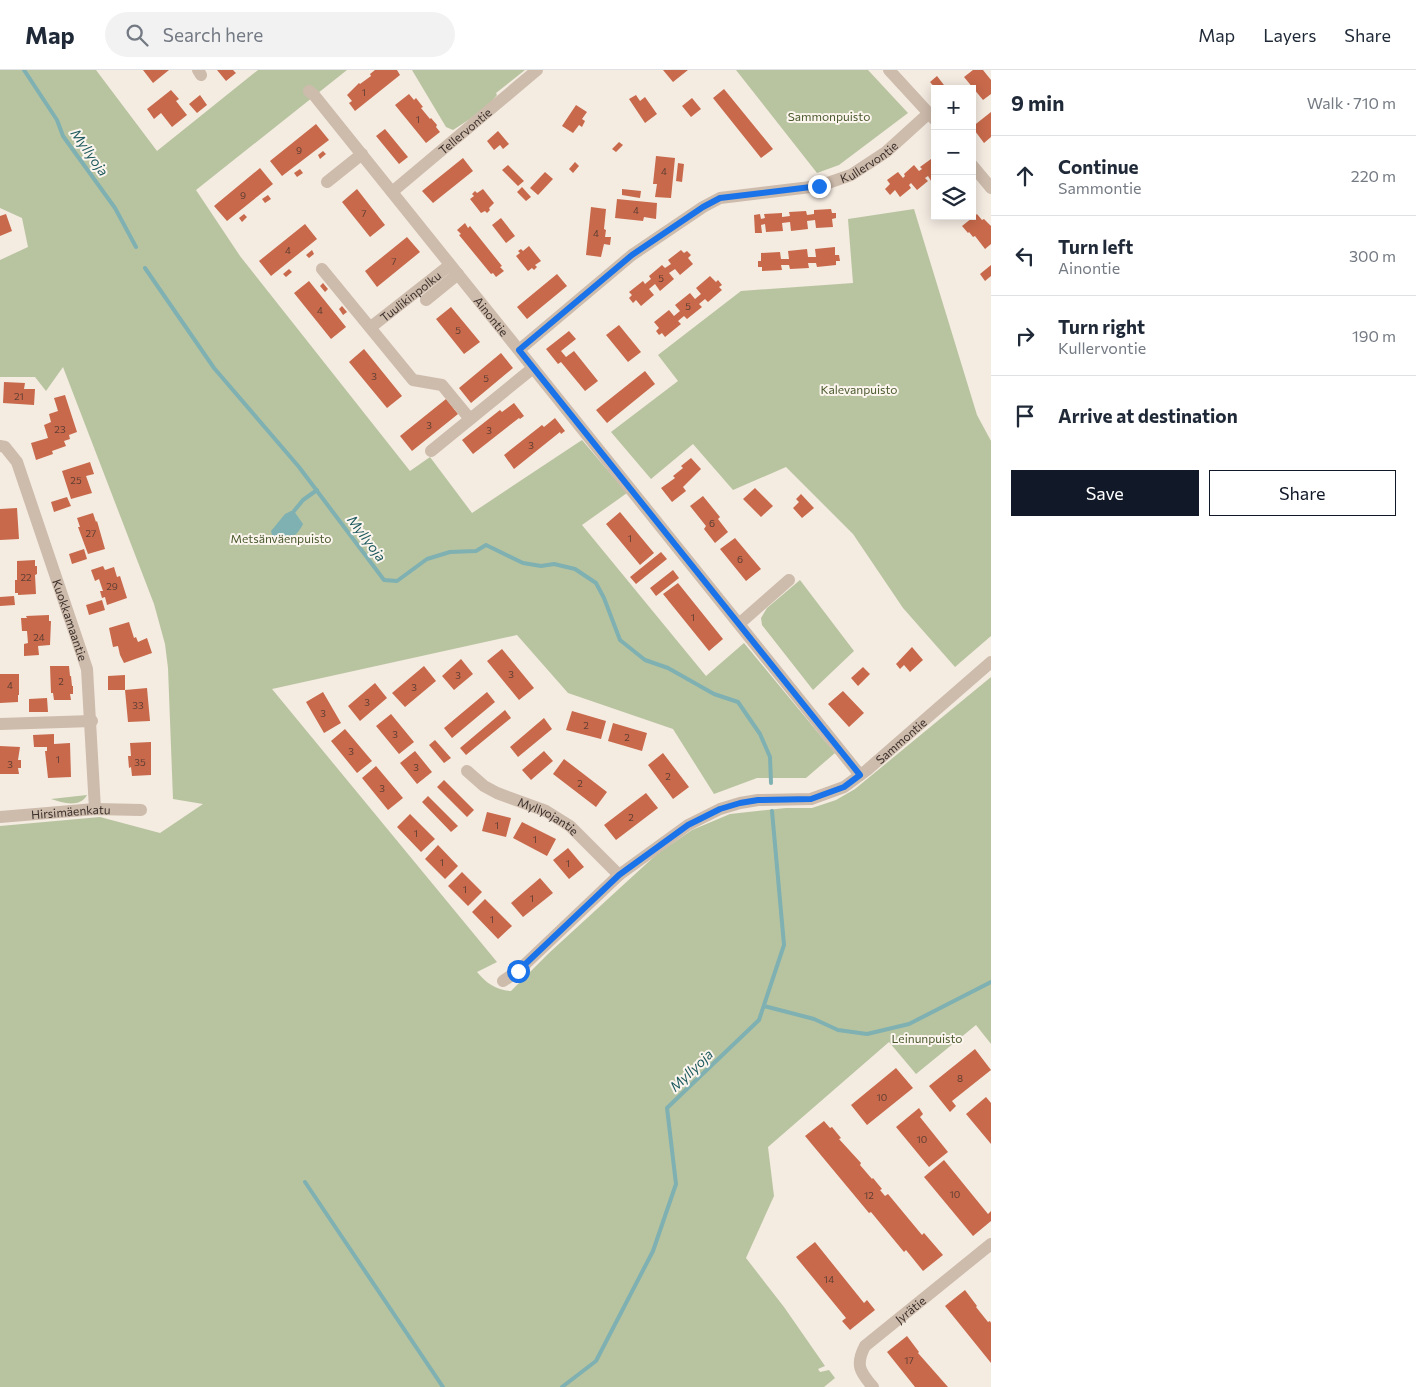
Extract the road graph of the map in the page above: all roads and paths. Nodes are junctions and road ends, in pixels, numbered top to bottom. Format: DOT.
graph roads {
  1 [pos="537,70"];
  2 [pos="889,70"];
  3 [pos="309,91"];
  4 [pos="931,115"];
  5 [pos="931,117"];
  6 [pos="362,154"];
  7 [pos="976,170"];
  8 [pos="327,182"];
  9 [pos="991,188"];
  10 [pos="392,192"];
  11 [pos="322,269"];
  12 [pos="454,269"];
  13 [pos="426,300"];
  14 [pos="371,327"];
  15 [pos="519,350"];
  16 [pos="533,368"];
  17 [pos="470,419"];
  18 [pos="0,446"];
  19 [pos="431,451"];
  20 [pos="789,580"];
  21 [pos="739,624"];
  22 [pos="991,662"];
  23 [pos="92,721"];
  24 [pos="0,724"];
  25 [pos="467,771"];
  26 [pos="860,775"];
  27 [pos="96,809"];
  28 [pos="141,810"];
  29 [pos="0,817"];
  30 [pos="619,875"];
  31 [pos="503,981"];
  32 [pos="991,1244"];
  33 [pos="873,1387"];
  1 -- 10 [label="street, Tellervontie"];
  2 -- 4 [label="street"];
  3 -- 6 [label="street, Ainontie"];
  5 -- 15 [label="street, Kullervontie"];
  6 -- 8 [label="street"];
  6 -- 10 [label="street, Ainontie"];
  7 -- 9 [label="street"];
  10 -- 12 [label="street, Ainontie"];
  11 -- 14 [label="street"];
  12 -- 13 [label="street"];
  12 -- 14 [label="street, Tuulikinpolku"];
  12 -- 15 [label="street, Ainontie"];
  14 -- 17 [label="street"];
  15 -- 16 [label="street, Ainontie"];
  16 -- 17 [label="street"];
  16 -- 21 [label="street, Ainontie"];
  17 -- 19 [label="street"];
  18 -- 23 [label="street, Kuokkamaantie"];
  20 -- 21 [label="street"];
  21 -- 26 [label="street, Ainontie"];
  22 -- 26 [label="street, Sammontie"];
  23 -- 24 [label="street"];
  23 -- 27 [label="street, Kuokkamaantie"];
  25 -- 30 [label="street, Myllyojantie"];
  26 -- 30 [label="street, Sammontie"];
  27 -- 28 [label="street, Hirsimäenkatu"];
  27 -- 29 [label="street, Hirsimäenkatu"];
  30 -- 31 [label="street, Sammontie"];
  32 -- 33 [label="street, Jyrätie"];
}
